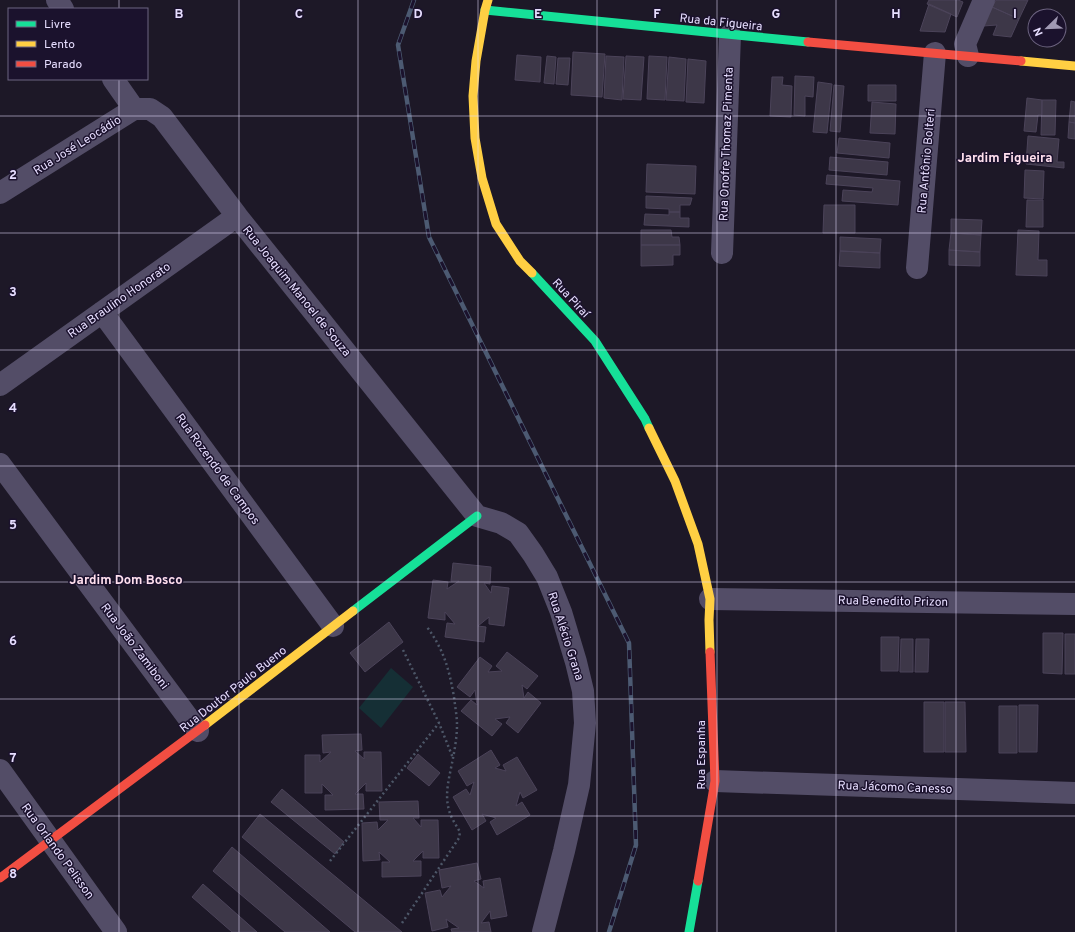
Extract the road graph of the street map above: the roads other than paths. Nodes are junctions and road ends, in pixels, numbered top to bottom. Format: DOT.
graph roads {
  1 [pos="488,0"];
  2 [pos="984,0"];
  3 [pos="485,10"];
  4 [pos="730,35"];
  5 [pos="935,54"];
  6 [pos="968,56"];
  7 [pos="1075,66"];
  8 [pos="114,80"];
  9 [pos="134,109"];
  10 [pos="0,193"];
  11 [pos="237,216"];
  12 [pos="722,253"];
  13 [pos="917,268"];
  14 [pos="102,312"];
  15 [pos="0,385"];
  16 [pos="0,464"];
  17 [pos="477,516"];
  18 [pos="710,599"];
  19 [pos="1075,604"];
  20 [pos="333,626"];
  21 [pos="198,731"];
  22 [pos="0,770"];
  23 [pos="715,781"];
  24 [pos="1075,793"];
  25 [pos="50,840"];
  26 [pos="0,878"];
  27 [pos="116,932"];
  28 [pos="543,932"];
  29 [pos="688,932"];
  1 -- 3 [label="street, Rua Piraí"];
  2 -- 6 [label="street"];
  3 -- 4 [label="street, Rua da Figueira"];
  3 -- 18 [label="street, Rua Piraí"];
  4 -- 5 [label="street, Rua da Figueira"];
  4 -- 12 [label="street, Rua Onofre Thomaz Pimenta"];
  5 -- 6 [label="street, Rua da Figueira"];
  5 -- 13 [label="street, Rua Antônio Bolteri"];
  6 -- 7 [label="street, Rua da Figueira"];
  8 -- 9 [label="street"];
  9 -- 10 [label="street, Rua José Leocádio"];
  9 -- 11 [label="street, Rua Joaquim Manoel de Souza"];
  11 -- 14 [label="street, Rua Braulino Honorato"];
  11 -- 17 [label="street, Rua Joaquim Manoel de Souza"];
  14 -- 15 [label="street, Rua Braulino Honorato"];
  14 -- 20 [label="street, Rua Rozendo de Campos"];
  16 -- 21 [label="street, Rua João Zamiboni"];
  17 -- 20 [label="street, Rua Doutor Paulo Bueno"];
  17 -- 28 [label="street, Rua Alécio Grana"];
  18 -- 19 [label="street, Rua Benedito Prizon"];
  18 -- 23 [label="street, Rua Espanha"];
  20 -- 21 [label="street, Rua Doutor Paulo Bueno"];
  21 -- 25 [label="street, Rua Doutor Paulo Bueno"];
  22 -- 25 [label="street, Rua Orlando Pelisson"];
  23 -- 24 [label="street, Rua Jácomo Canesso"];
  23 -- 29 [label="street, Rua Espanha"];
  25 -- 26 [label="street, Rua Doutor Paulo Bueno"];
  25 -- 27 [label="street, Rua Orlando Pelisson"];
}
